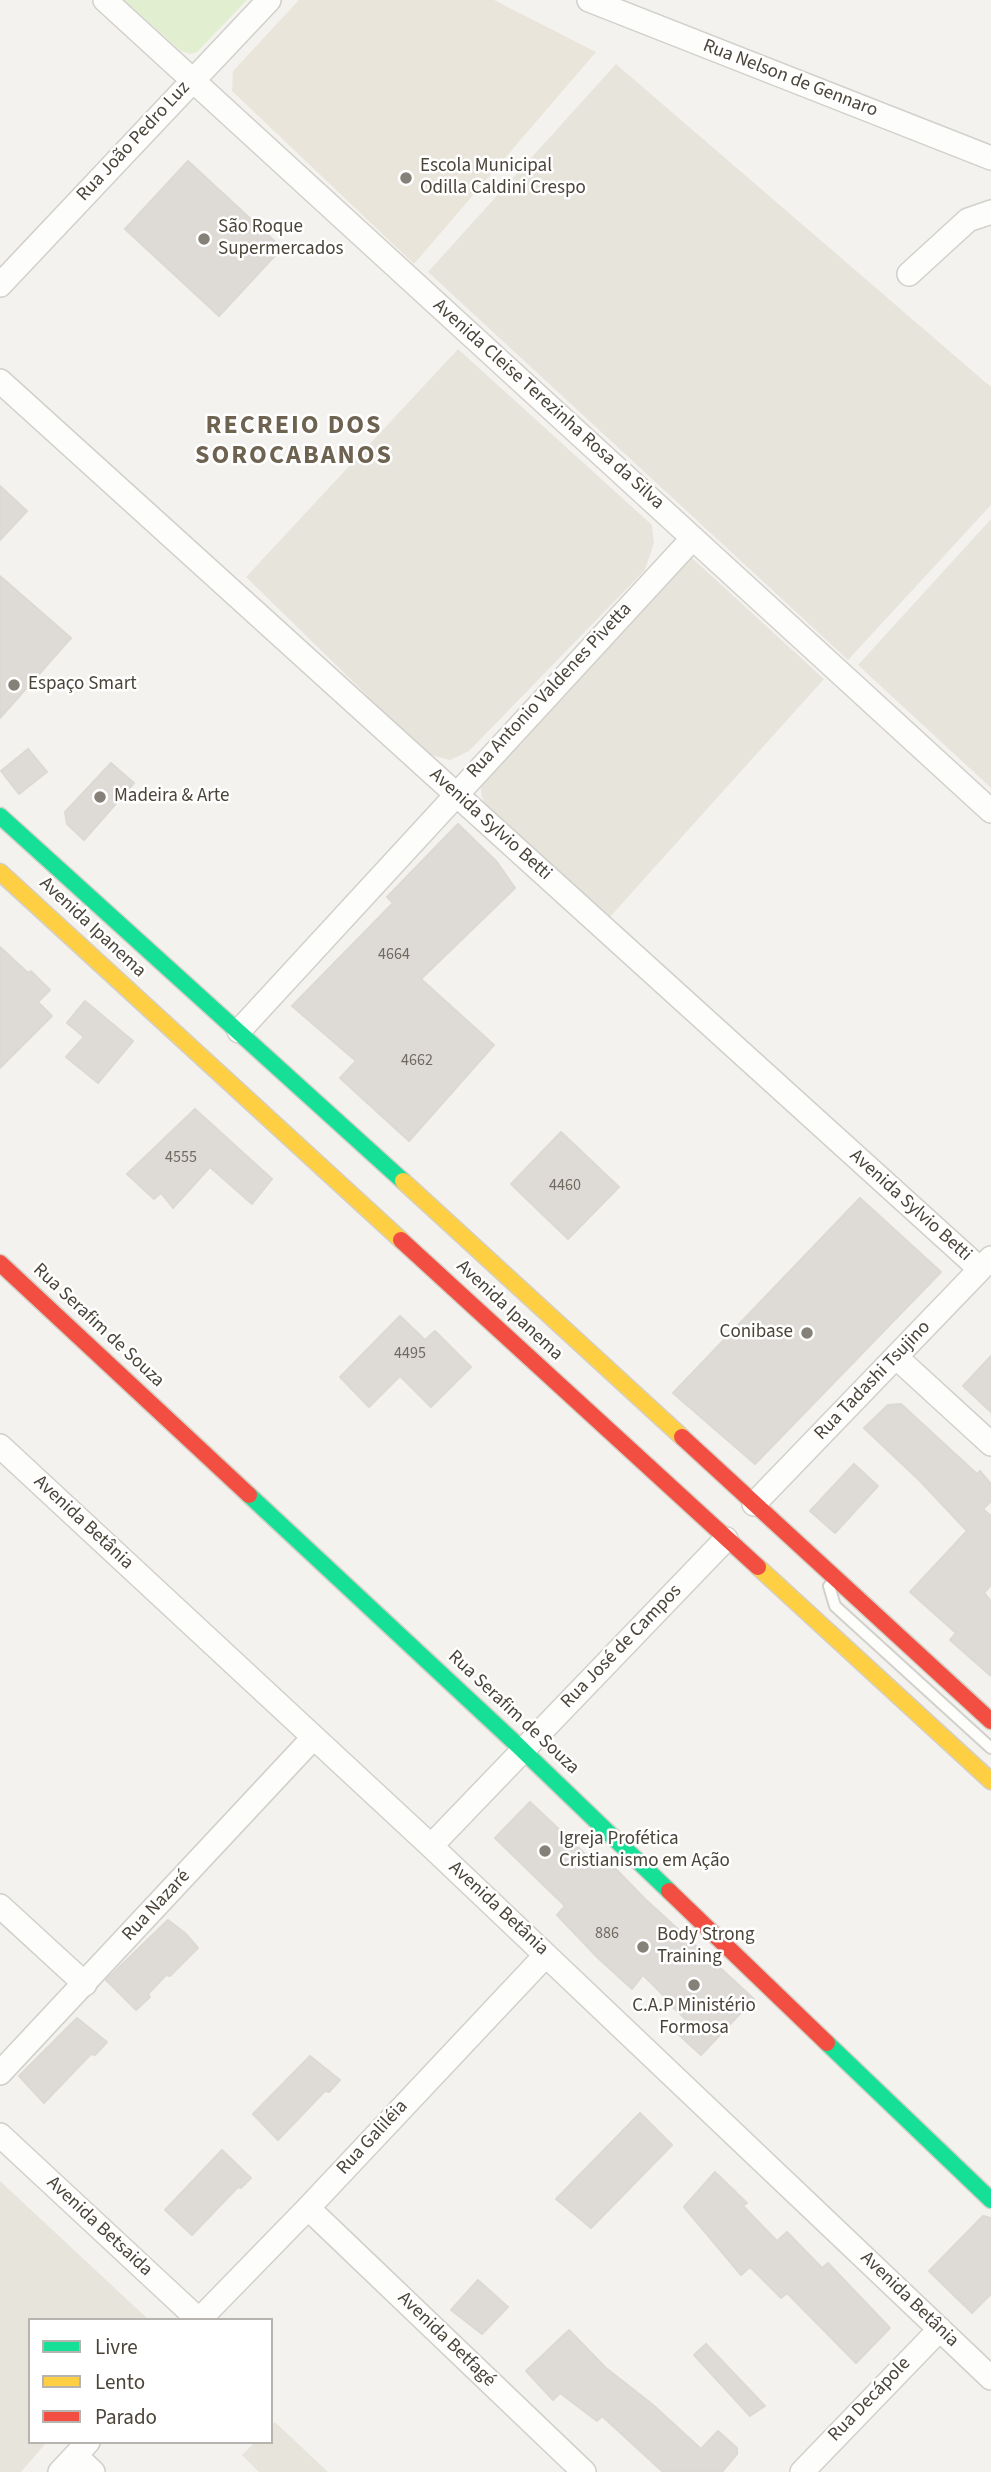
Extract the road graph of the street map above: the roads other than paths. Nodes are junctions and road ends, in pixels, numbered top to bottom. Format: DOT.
graph roads {
  1 [pos="105,0"];
  2 [pos="269,0"];
  3 [pos="589,0"];
  4 [pos="192,80"];
  5 [pos="991,158"];
  6 [pos="991,212"];
  7 [pos="909,274"];
  8 [pos="0,285"];
  9 [pos="0,381"];
  10 [pos="692,538"];
  11 [pos="456,794"];
  12 [pos="991,811"];
  13 [pos="0,816"];
  14 [pos="0,872"];
  15 [pos="239,1031"];
  16 [pos="0,1263"];
  17 [pos="986,1263"];
  18 [pos="896,1357"];
  19 [pos="991,1444"];
  20 [pos="0,1446"];
  21 [pos="754,1504"];
  22 [pos="726,1539"];
  23 [pos="823,1567"];
  24 [pos="799,1605"];
  25 [pos="991,1721"];
  26 [pos="313,1738"];
  27 [pos="991,1748"];
  28 [pos="522,1750"];
  29 [pos="991,1771"];
  30 [pos="991,1781"];
  31 [pos="431,1846"];
  32 [pos="0,1906"];
  33 [pos="546,1955"];
  34 [pos="85,1984"];
  35 [pos="0,2073"];
  36 [pos="0,2135"];
  37 [pos="991,2200"];
  38 [pos="308,2207"];
  39 [pos="197,2318"];
  40 [pos="201,2318"];
  41 [pos="940,2329"];
  42 [pos="991,2378"];
  43 [pos="75,2457"];
  44 [pos="93,2472"];
  45 [pos="584,2472"];
  46 [pos="802,2472"];
  1 -- 4 [label="street, Avenida Cleise Terezinha Rosa da Silva"];
  2 -- 4 [label="street, Rua João Pedro Luz"];
  3 -- 5 [label="street, Rua Nelson de Gennaro"];
  4 -- 8 [label="street, Rua João Pedro Luz"];
  4 -- 10 [label="street, Avenida Cleise Terezinha Rosa da Silva"];
  6 -- 7 [label="street"];
  9 -- 11 [label="street, Avenida Sylvio Betti"];
  10 -- 11 [label="street, Rua Antonio Valdenes Pivetta"];
  10 -- 12 [label="street, Avenida Cleise Terezinha Rosa da Silva"];
  11 -- 15 [label="street, Rua Antonio Valdenes Pivetta"];
  11 -- 17 [label="street, Avenida Sylvio Betti"];
  13 -- 15 [label="main road, Avenida Ipanema"];
  14 -- 22 [label="main road, Avenida Ipanema"];
  15 -- 21 [label="main road, Avenida Ipanema"];
  16 -- 28 [label="main road, Rua Serafim de Souza"];
  17 -- 18 [label="street, Rua Tadashi Tsujino"];
  18 -- 19 [label="street"];
  18 -- 21 [label="street, Rua Tadashi Tsujino"];
  20 -- 26 [label="street, Avenida Betânia"];
  21 -- 23 [label="main road, Avenida Ipanema"];
  22 -- 24 [label="main road, Avenida Ipanema"];
  22 -- 28 [label="street, Rua José de Campos"];
  23 -- 25 [label="main road, Avenida Ipanema"];
  23 -- 27 [label="lane"];
  24 -- 29 [label="lane"];
  24 -- 30 [label="main road, Avenida Ipanema"];
  26 -- 31 [label="street, Avenida Betânia"];
  26 -- 34 [label="street, Rua Nazaré"];
  28 -- 31 [label="street, Rua José de Campos"];
  28 -- 37 [label="main road, Rua Serafim de Souza"];
  31 -- 33 [label="street, Avenida Betânia"];
  32 -- 34 [label="street"];
  33 -- 38 [label="street, Rua Galiléia"];
  33 -- 41 [label="street, Avenida Betânia"];
  34 -- 35 [label="street, Rua Nazaré"];
  36 -- 39 [label="street, Avenida Betsaida"];
  38 -- 40 [label="street, Rua Galiléia"];
  38 -- 45 [label="street, Avenida Betfagé"];
  41 -- 42 [label="street, Avenida Betânia"];
  41 -- 46 [label="street, Rua Decápole"];
  43 -- 44 [label="street"];
}
